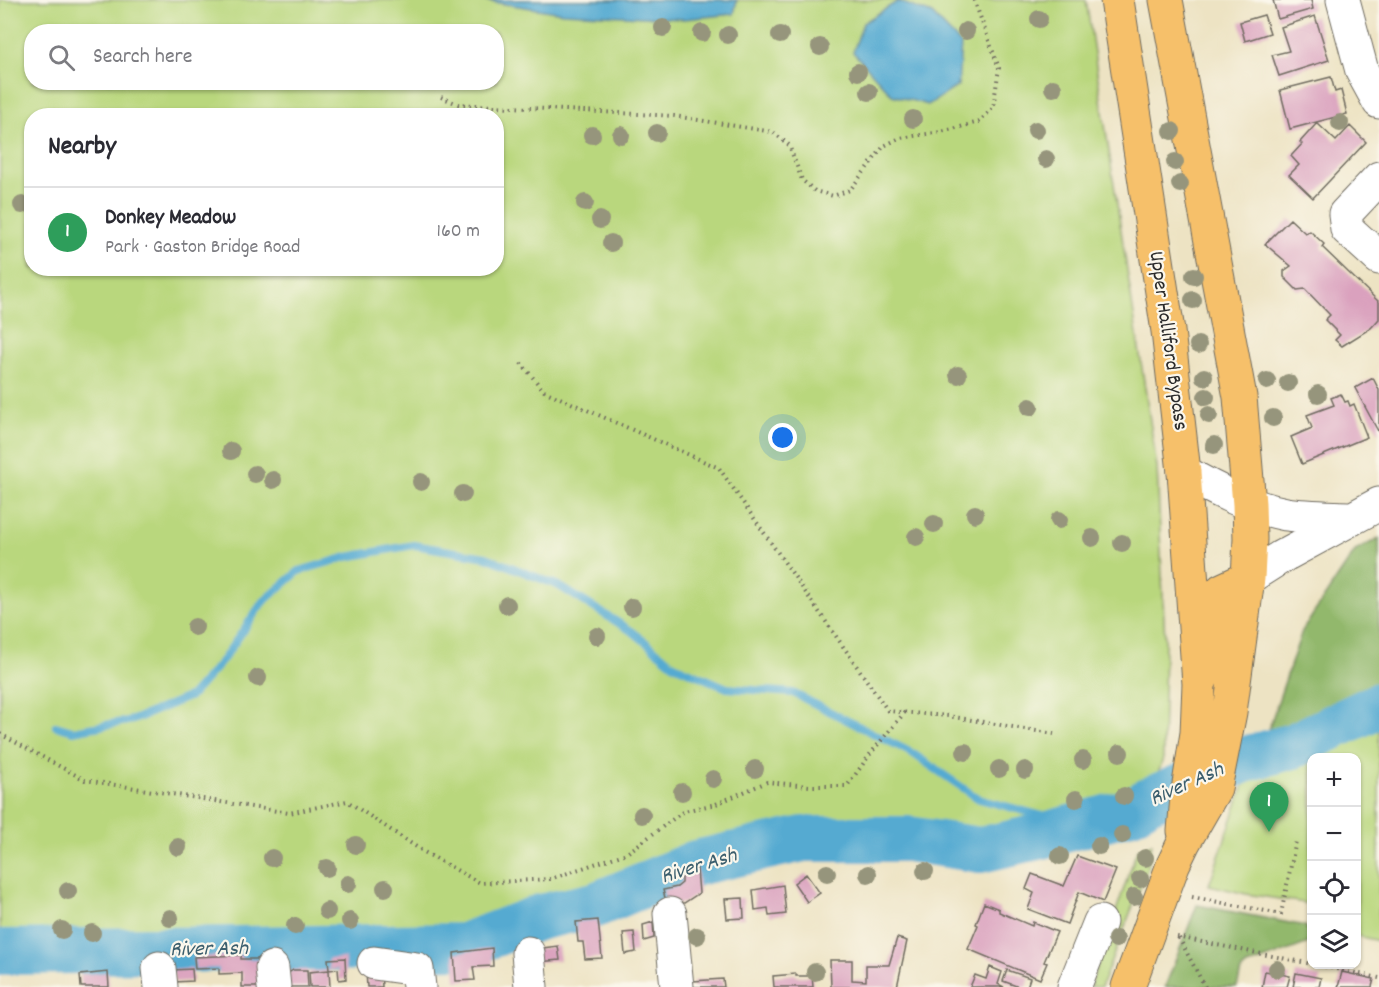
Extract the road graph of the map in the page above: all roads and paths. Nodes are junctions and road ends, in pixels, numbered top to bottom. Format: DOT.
graph roads {
  1 [pos="974,0"];
  2 [pos="1117,0"];
  3 [pos="1166,0"];
  4 [pos="1343,0"];
  5 [pos="441,97"];
  6 [pos="1379,102"];
  7 [pos="1379,178"];
  8 [pos="1379,258"];
  9 [pos="521,363"];
  10 [pos="1184,472"];
  11 [pos="1249,504"];
  12 [pos="1365,511"];
  13 [pos="1248,578"];
  14 [pos="1199,684"];
  15 [pos="905,712"];
  16 [pos="0,734"];
  17 [pos="1054,734"];
  18 [pos="1198,785"];
  19 [pos="1296,841"];
  20 [pos="1164,892"];
  21 [pos="670,914"];
  22 [pos="1100,922"];
  23 [pos="1165,932"];
  24 [pos="528,953"];
  25 [pos="374,963"];
  26 [pos="1307,963"];
  27 [pos="1336,969"];
  28 [pos="1379,978"];
  29 [pos="420,987"];
  30 [pos="531,987"];
  31 [pos="677,987"];
  32 [pos="1074,987"];
  33 [pos="1128,987"];
  34 [pos="1205,987"];
  1 -- 5 [label="path"];
  2 -- 10 [label="main road, Upper Halliford Bypass"];
  3 -- 11 [label="main road"];
  4 -- 6 [label="street"];
  7 -- 8 [label="street"];
  9 -- 15 [label="path"];
  10 -- 11 [label="street"];
  10 -- 14 [label="main road, Upper Halliford Bypass"];
  11 -- 12 [label="street"];
  11 -- 13 [label="main road"];
  12 -- 13 [label="street"];
  13 -- 14 [label="main road"];
  13 -- 18 [label="main road"];
  14 -- 18 [label="main road, Upper Halliford Bypass"];
  15 -- 16 [label="path"];
  15 -- 17 [label="path"];
  18 -- 20 [label="main road"];
  19 -- 20 [label="path"];
  20 -- 23 [label="main road"];
  21 -- 31 [label="street"];
  22 -- 32 [label="street"];
  23 -- 26 [label="path"];
  23 -- 33 [label="main road"];
  23 -- 34 [label="path"];
  24 -- 30 [label="street"];
  25 -- 29 [label="street"];
  27 -- 28 [label="path"];
}
